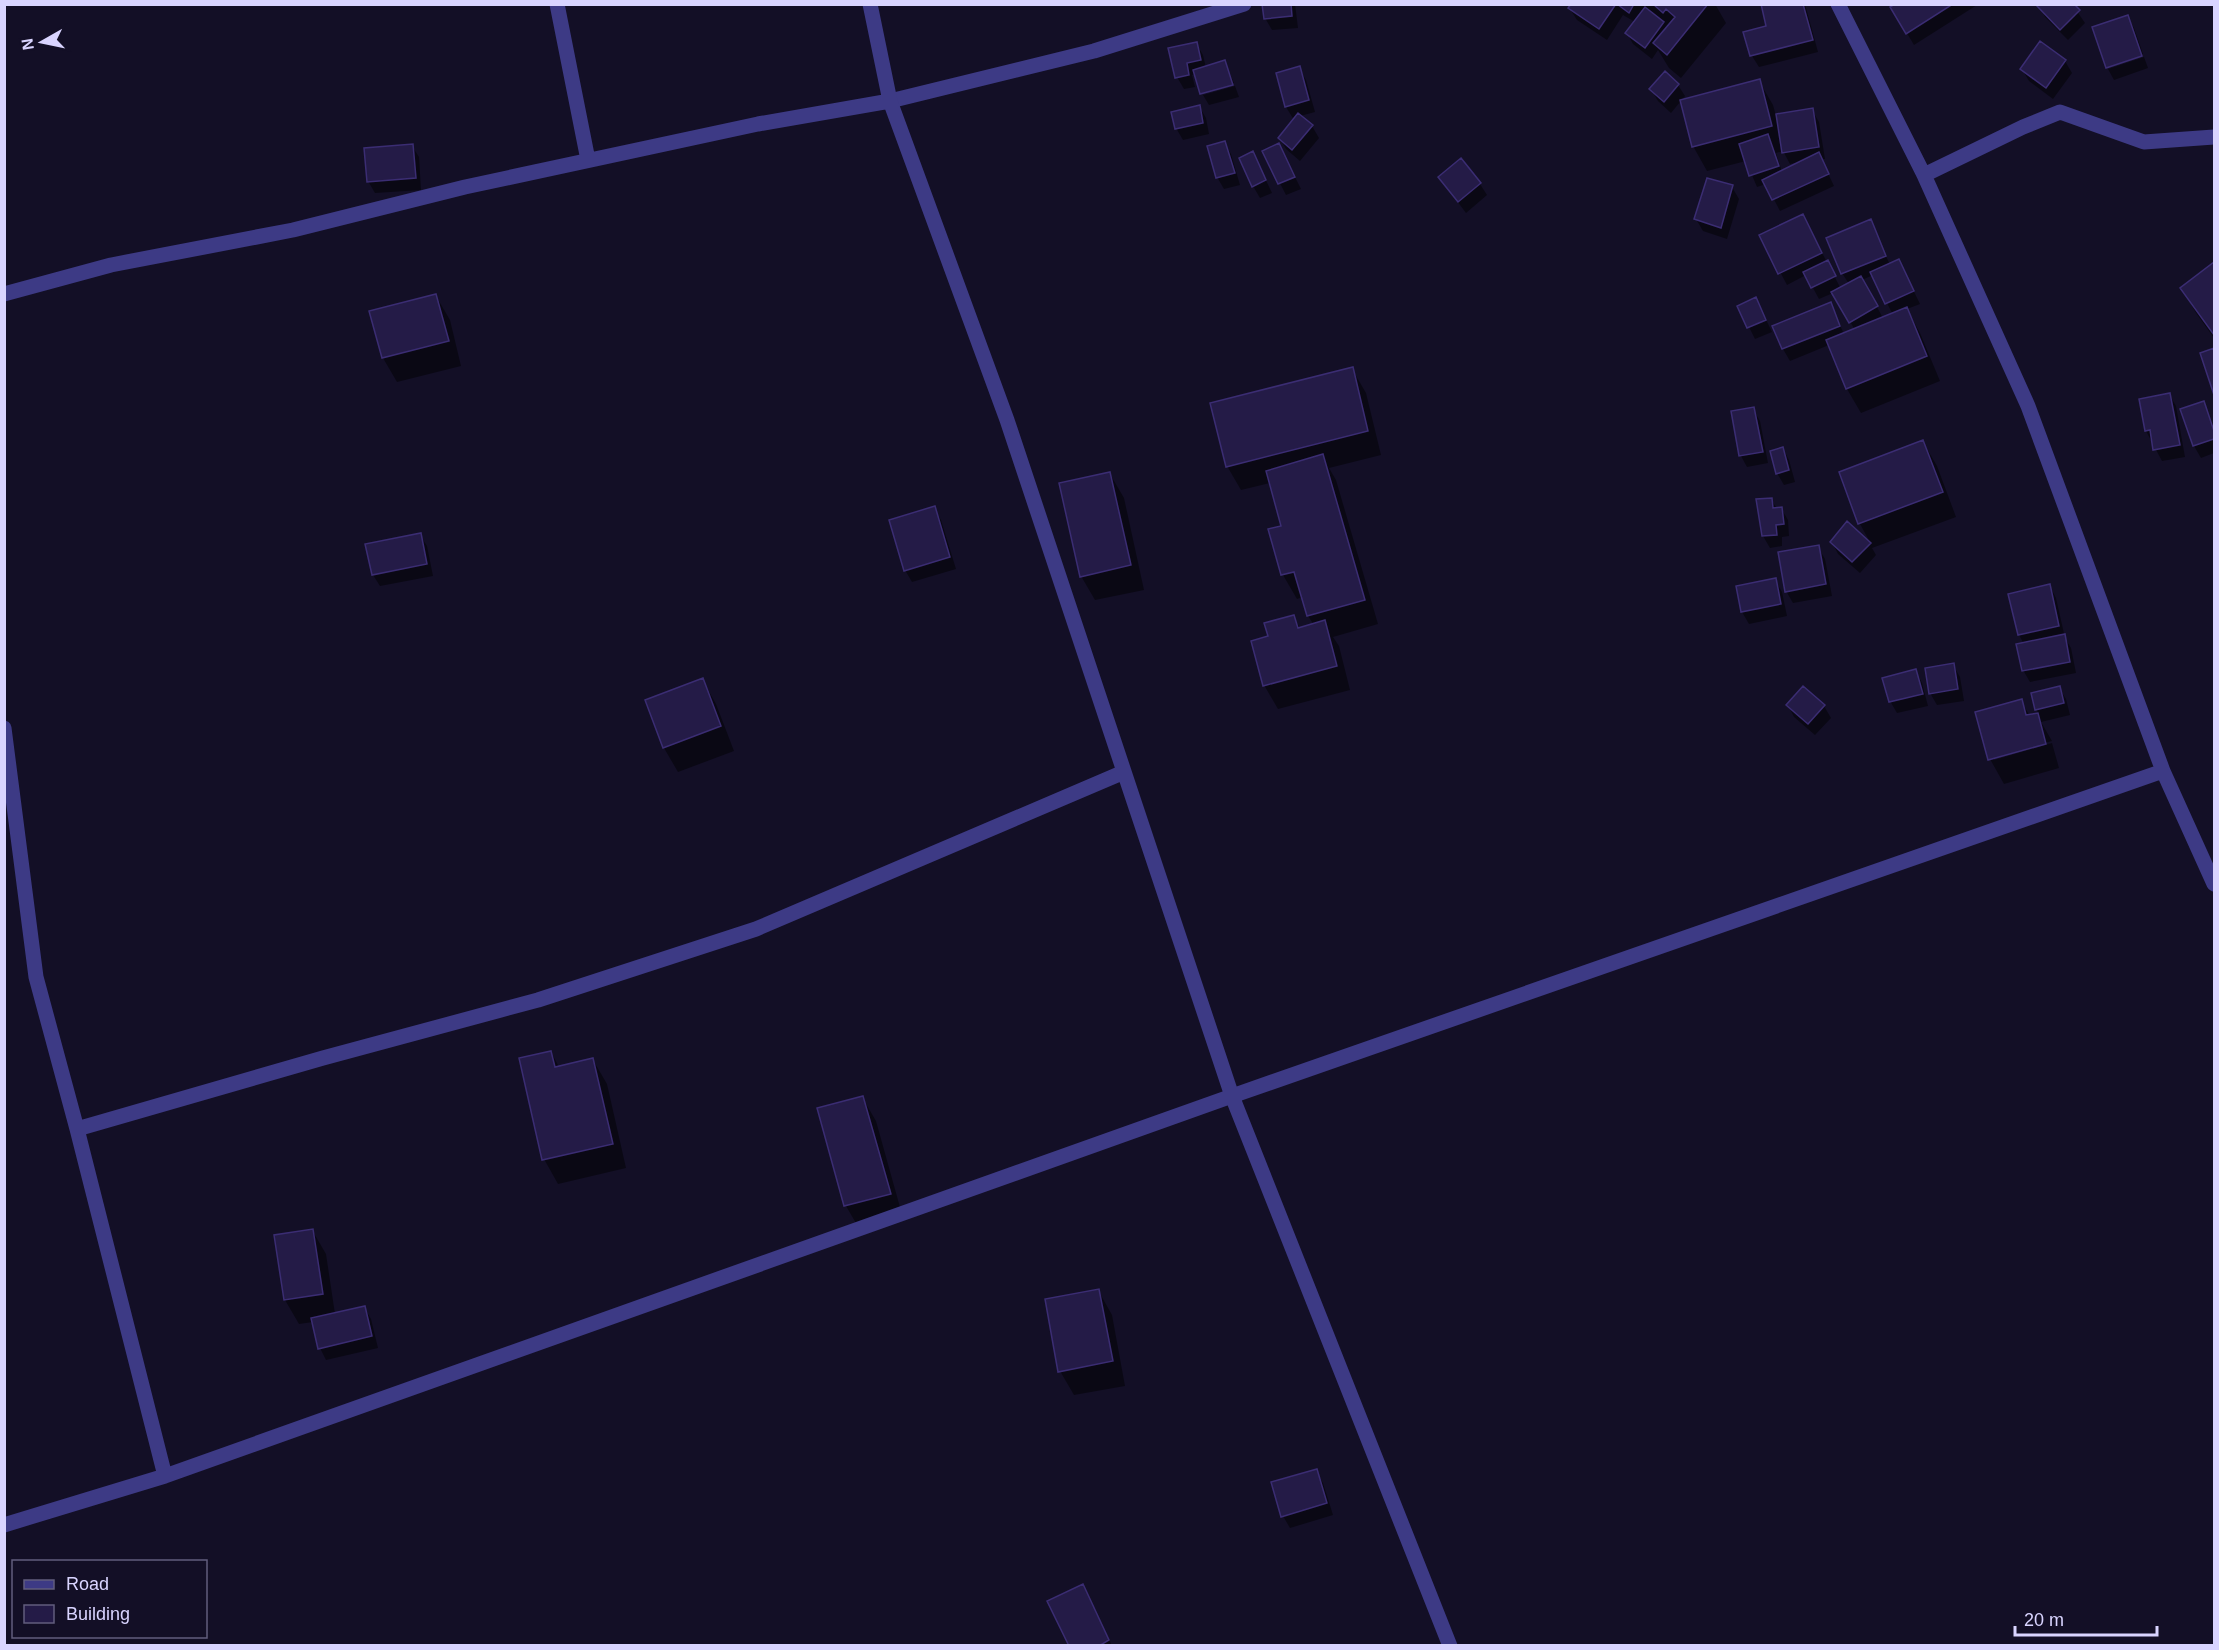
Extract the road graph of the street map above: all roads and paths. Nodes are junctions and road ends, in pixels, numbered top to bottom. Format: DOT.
graph roads {
  1 [pos="556,4"];
  2 [pos="870,4"];
  3 [pos="1244,4"];
  4 [pos="1838,4"];
  5 [pos="890,100"];
  6 [pos="2214,136"];
  7 [pos="588,160"];
  8 [pos="1924,175"];
  9 [pos="4,294"];
  10 [pos="4,728"];
  11 [pos="2163,771"];
  12 [pos="1124,772"];
  13 [pos="2214,884"];
  14 [pos="1232,1096"];
  15 [pos="77,1129"];
  16 [pos="165,1476"];
  17 [pos="4,1525"];
  18 [pos="1450,1646"];
  1 -- 7 [label="street"];
  2 -- 5 [label="street"];
  3 -- 5 [label="street"];
  4 -- 8 [label="street"];
  5 -- 7 [label="street"];
  5 -- 12 [label="street"];
  6 -- 8 [label="street"];
  7 -- 9 [label="street"];
  8 -- 11 [label="street"];
  10 -- 15 [label="street"];
  11 -- 13 [label="street"];
  11 -- 14 [label="street"];
  12 -- 14 [label="street"];
  12 -- 15 [label="street"];
  14 -- 16 [label="street"];
  14 -- 18 [label="street"];
  15 -- 16 [label="street"];
  16 -- 17 [label="street"];
}
